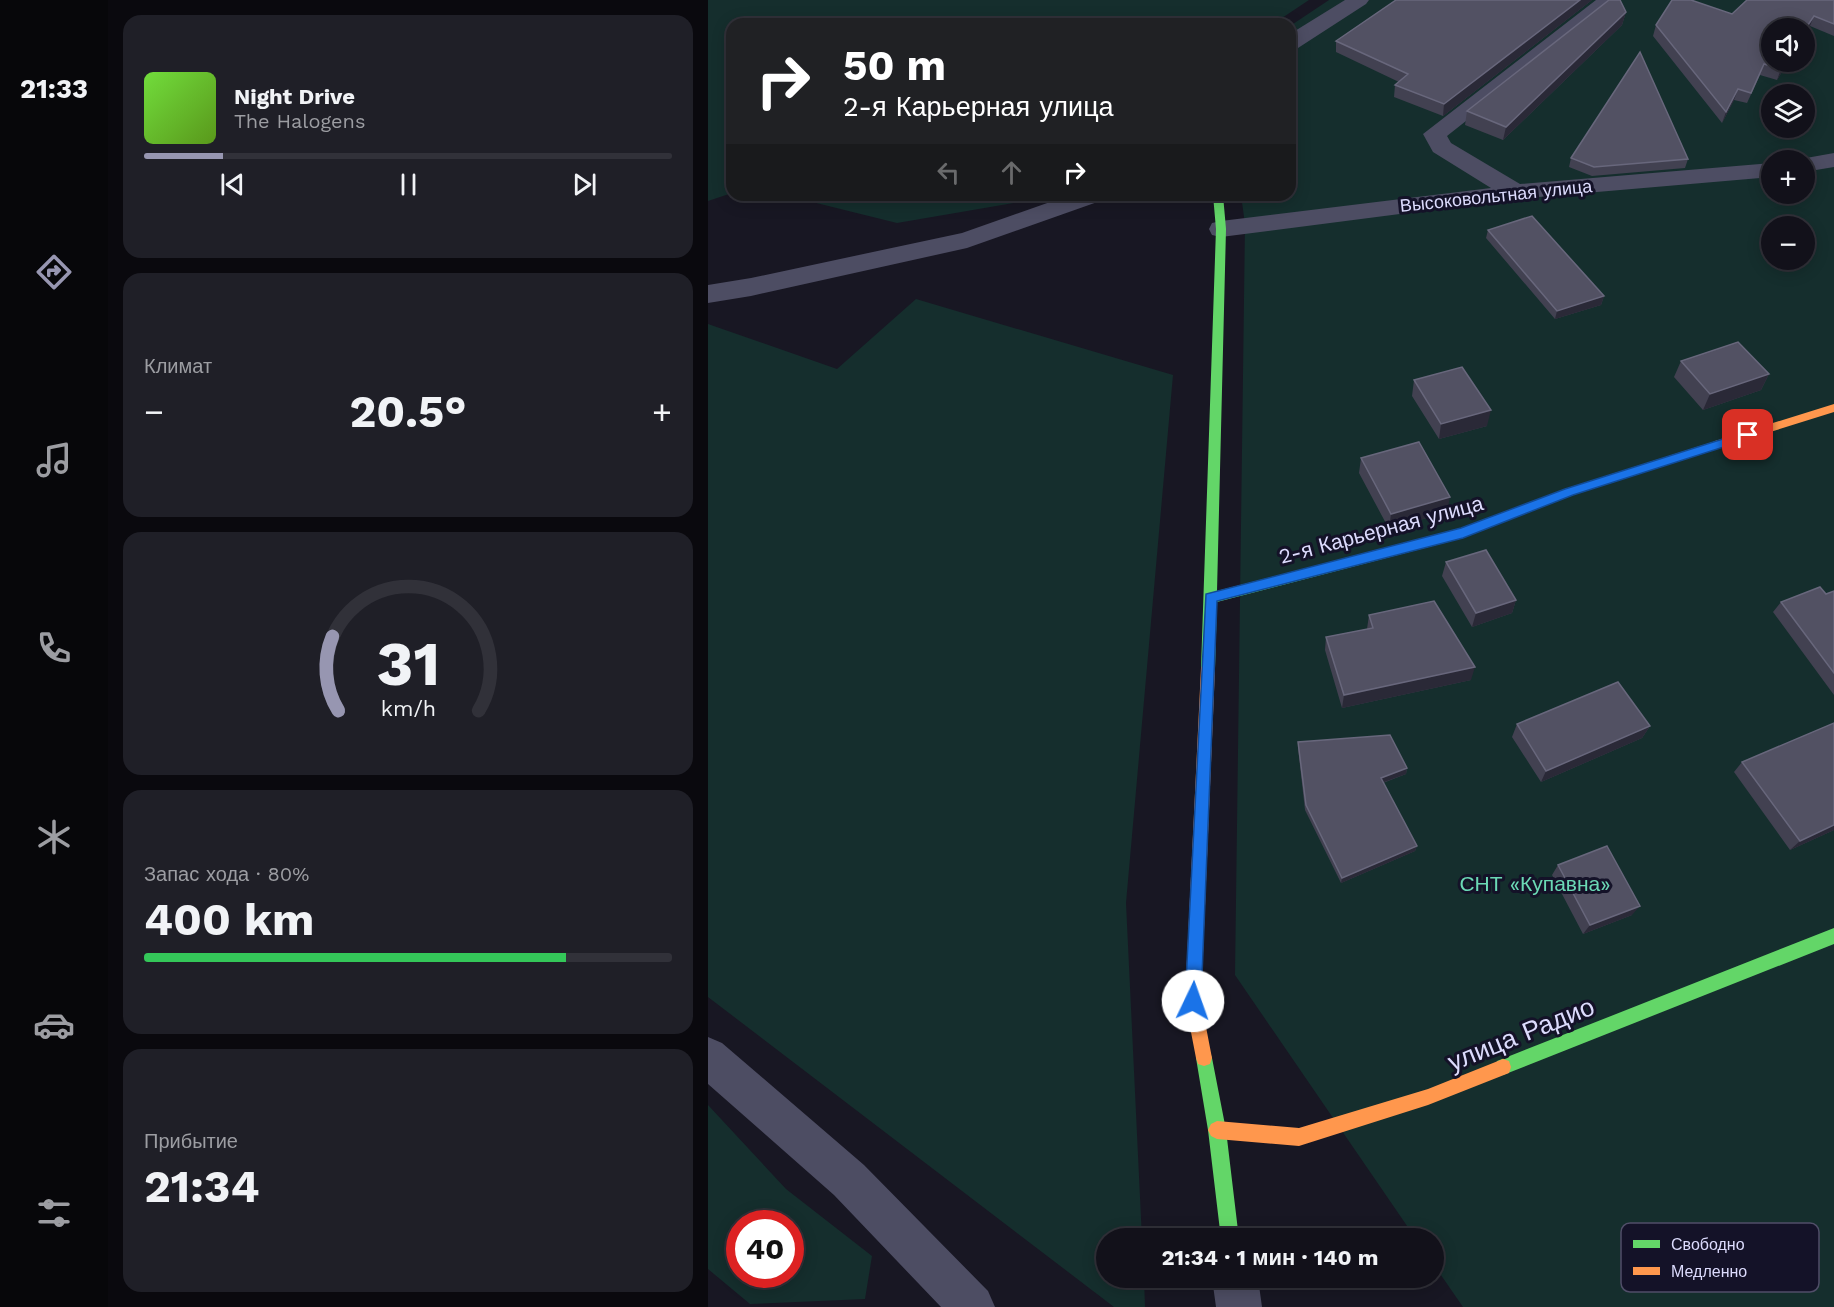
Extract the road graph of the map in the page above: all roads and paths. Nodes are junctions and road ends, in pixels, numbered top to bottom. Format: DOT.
graph roads {
  1 [pos="1359,0"];
  2 [pos="1609,0"];
  3 [pos="1296,39"];
  4 [pos="1834,160"];
  5 [pos="1815,163"];
  6 [pos="1761,171"];
  7 [pos="1516,192"];
  8 [pos="1077,201"];
  9 [pos="1219,201"];
  10 [pos="1221,229"];
  11 [pos="708,294"];
  12 [pos="1834,408"];
  13 [pos="1211,598"];
  14 [pos="1834,936"];
  15 [pos="708,1057"];
  16 [pos="1217,1130"];
  17 [pos="1229,1228"];
  18 [pos="1236,1288"];
  19 [pos="972,1307"];
  20 [pos="1239,1307"];
  1 -- 3 [label="street"];
  2 -- 7 [label="street"];
  4 -- 5 [label="street"];
  6 -- 7 [label="street, Высоковольтная улица"];
  7 -- 10 [label="street, Высоковольтная улица"];
  8 -- 11 [label="street"];
  9 -- 10 [label="street"];
  10 -- 13 [label="street"];
  12 -- 13 [label="street, 2-я Карьерная улица"];
  13 -- 16 [label="street"];
  14 -- 16 [label="street, улица Радио"];
  15 -- 19 [label="street"];
  16 -- 17 [label="street"];
  18 -- 20 [label="street"];
}
